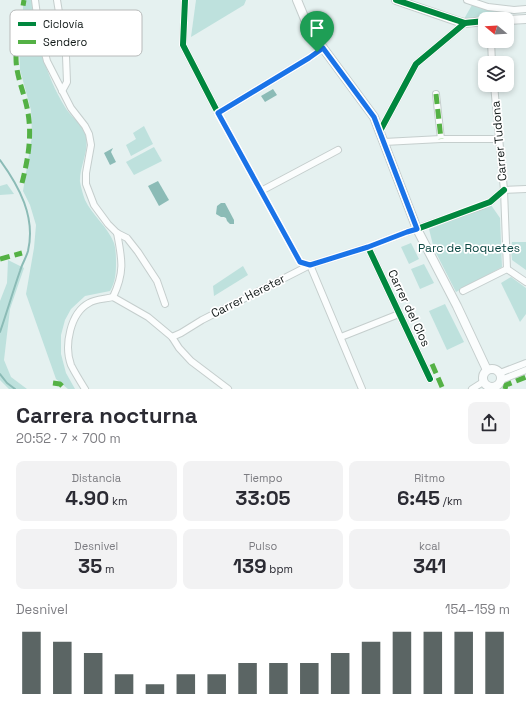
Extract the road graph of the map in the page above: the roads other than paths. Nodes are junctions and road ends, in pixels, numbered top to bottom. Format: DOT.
graph roads {
  1 [pos="35,0"];
  2 [pos="57,0"];
  3 [pos="185,0"];
  4 [pos="296,0"];
  5 [pos="396,0"];
  6 [pos="467,0"];
  7 [pos="526,9"];
  8 [pos="36,10"];
  9 [pos="59,10"];
  10 [pos="514,10"];
  11 [pos="522,19"];
  12 [pos="478,22"];
  13 [pos="465,23"];
  14 [pos="323,48"];
  15 [pos="46,56"];
  16 [pos="66,56"];
  17 [pos="62,91"];
  18 [pos="495,92"];
  19 [pos="436,94"];
  20 [pos="218,113"];
  21 [pos="380,131"];
  22 [pos="440,139"];
  23 [pos="498,139"];
  24 [pos="384,142"];
  25 [pos="338,150"];
  26 [pos="504,190"];
  27 [pos="526,190"];
  28 [pos="261,191"];
  29 [pos="417,229"];
  30 [pos="117,233"];
  31 [pos="368,247"];
  32 [pos="310,265"];
  33 [pos="507,269"];
  34 [pos="526,282"];
  35 [pos="463,291"];
  36 [pos="113,297"];
  37 [pos="165,304"];
  38 [pos="399,314"];
  39 [pos="172,337"];
  40 [pos="341,337"];
  41 [pos="526,363"];
  42 [pos="487,370"];
  43 [pos="526,370"];
  44 [pos="500,376"];
  45 [pos="430,379"];
  46 [pos="483,382"];
  47 [pos="496,388"];
  48 [pos="85,389"];
  49 [pos="228,389"];
  50 [pos="362,389"];
  51 [pos="472,389"];
  1 -- 8 [label="street"];
  2 -- 9 [label="street"];
  3 -- 20 [label="street"];
  4 -- 14 [label="street"];
  5 -- 13 [label="street"];
  6 -- 10 [label="street"];
  7 -- 10 [label="street"];
  10 -- 11 [label="street"];
  12 -- 13 [label="street"];
  13 -- 21 [label="street"];
  14 -- 20 [label="street"];
  14 -- 21 [label="street"];
  15 -- 17 [label="street"];
  16 -- 17 [label="street"];
  17 -- 30 [label="street"];
  18 -- 23 [label="street, Carrer Tudona"];
  19 -- 22 [label="street"];
  20 -- 28 [label="street"];
  21 -- 24 [label="street"];
  22 -- 23 [label="street"];
  22 -- 24 [label="street"];
  23 -- 26 [label="street, Carrer Tudona"];
  24 -- 29 [label="street"];
  25 -- 28 [label="street"];
  26 -- 27 [label="street"];
  26 -- 29 [label="street, Carrer Hereter"];
  26 -- 33 [label="street, Carrer Tudona"];
  28 -- 32 [label="street"];
  29 -- 31 [label="street, Carrer Hereter"];
  29 -- 42 [label="street"];
  30 -- 36 [label="street"];
  30 -- 37 [label="street"];
  31 -- 32 [label="street, Carrer Hereter"];
  31 -- 38 [label="street, Carrer del Clos"];
  32 -- 39 [label="street, Carrer Hereter"];
  32 -- 40 [label="street"];
  33 -- 34 [label="street"];
  33 -- 35 [label="street"];
  36 -- 39 [label="street"];
  36 -- 48 [label="street"];
  38 -- 40 [label="street"];
  38 -- 45 [label="street, Carrer del Clos"];
  39 -- 49 [label="street"];
  40 -- 50 [label="street"];
  41 -- 44 [label="street"];
  42 -- 44 [label="street"];
  42 -- 46 [label="street"];
  43 -- 44 [label="street"];
  44 -- 47 [label="street"];
  46 -- 47 [label="street"];
  46 -- 51 [label="street"];
}
